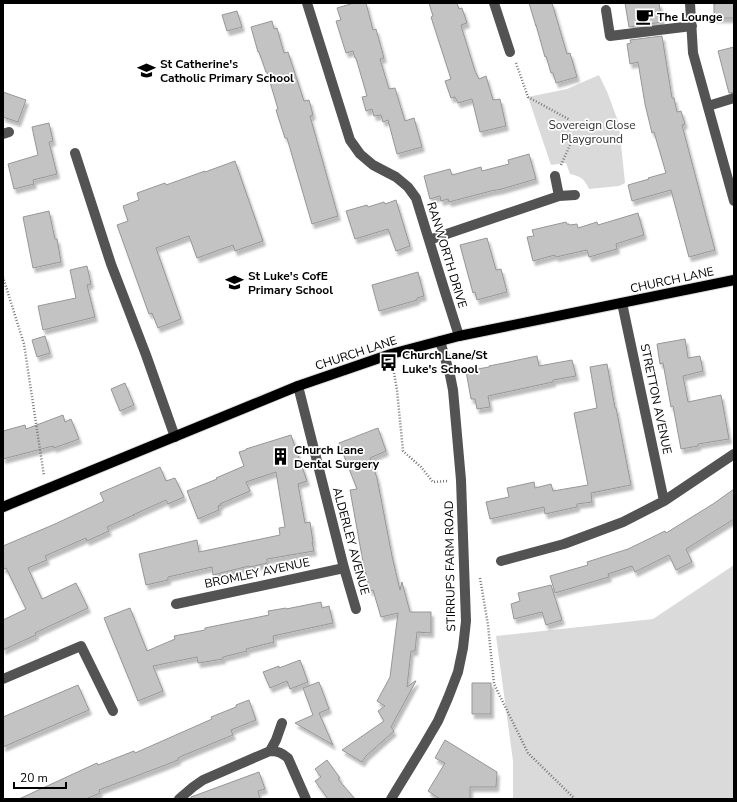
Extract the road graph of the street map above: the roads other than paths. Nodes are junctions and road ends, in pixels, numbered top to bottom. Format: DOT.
graph roads {
  1 [pos="307,3"];
  2 [pos="494,3"];
  3 [pos="690,3"];
  4 [pos="606,10"];
  5 [pos="692,26"];
  6 [pos="510,52"];
  7 [pos="734,98"];
  8 [pos="708,106"];
  9 [pos="75,154"];
  10 [pos="555,176"];
  11 [pos="575,195"];
  12 [pos="559,196"];
  13 [pos="734,201"];
  14 [pos="429,240"];
  15 [pos="734,280"];
  16 [pos="622,303"];
  17 [pos="459,336"];
  18 [pos="440,341"];
  19 [pos="298,386"];
  20 [pos="174,437"];
  21 [pos="734,454"];
  22 [pos="664,501"];
  23 [pos="3,507"];
  24 [pos="501,561"];
  25 [pos="344,568"];
  26 [pos="176,604"];
  27 [pos="356,609"];
  28 [pos="3,679"];
  29 [pos="113,711"];
  30 [pos="282,723"];
  31 [pos="270,750"];
  32 [pos="179,799"];
  33 [pos="306,799"];
  34 [pos="390,799"];
  1 -- 14 [label="street, RANWORTH DRIVE"];
  2 -- 6 [label="street"];
  3 -- 5 [label="street"];
  4 -- 5 [label="street"];
  5 -- 8 [label="street"];
  7 -- 8 [label="street"];
  8 -- 13 [label="street"];
  9 -- 20 [label="street"];
  10 -- 12 [label="street"];
  11 -- 12 [label="street"];
  12 -- 14 [label="street"];
  14 -- 17 [label="street, RANWORTH DRIVE"];
  15 -- 16 [label="main road, CHURCH LANE"];
  16 -- 17 [label="main road, CHURCH LANE"];
  16 -- 22 [label="street, STRETTON AVENUE"];
  17 -- 18 [label="main road, CHURCH LANE"];
  18 -- 19 [label="main road, CHURCH LANE"];
  18 -- 34 [label="street, STIRRUPS FARM ROAD"];
  19 -- 20 [label="main road, CHURCH LANE"];
  19 -- 25 [label="street, ALDERLEY AVENUE"];
  20 -- 23 [label="main road, CHURCH LANE"];
  21 -- 22 [label="street"];
  22 -- 24 [label="street"];
  25 -- 26 [label="street, BROMLEY AVENUE"];
  25 -- 27 [label="street, ALDERLEY AVENUE"];
  28 -- 29 [label="street"];
  30 -- 31 [label="street"];
  31 -- 32 [label="street"];
  31 -- 33 [label="street"];
}
